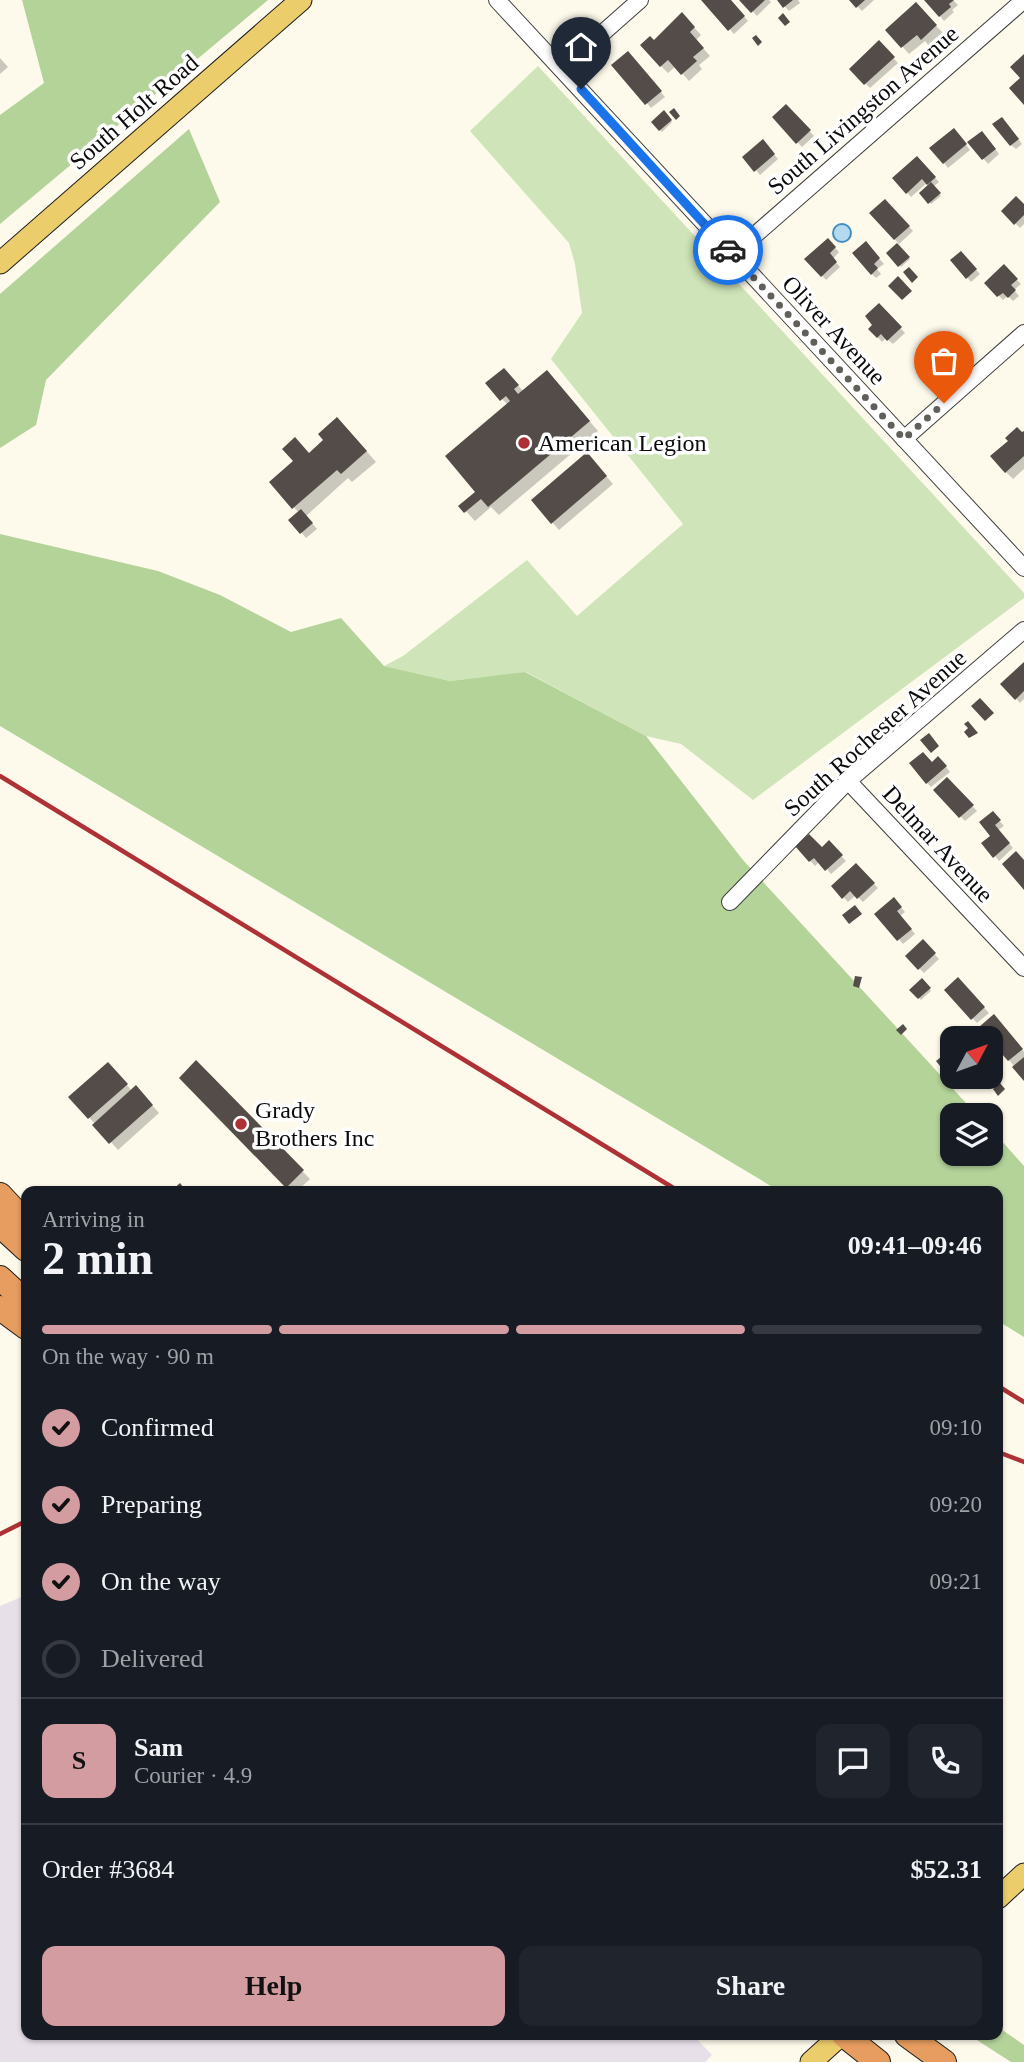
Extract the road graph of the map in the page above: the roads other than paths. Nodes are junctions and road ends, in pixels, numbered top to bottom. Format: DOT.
graph roads {
  1 [pos="301,0"];
  2 [pos="497,0"];
  3 [pos="640,0"];
  4 [pos="1024,0"];
  5 [pos="562,69"];
  6 [pos="732,255"];
  7 [pos="0,263"];
  8 [pos="1024,333"];
  9 [pos="904,439"];
  10 [pos="1024,568"];
  11 [pos="1024,630"];
  12 [pos="848,781"];
  13 [pos="730,902"];
  14 [pos="1024,968"];
  15 [pos="0,1195"];
  16 [pos="21,1218"];
  17 [pos="0,1225"];
  18 [pos="21,1244"];
  19 [pos="0,1278"];
  20 [pos="21,1297"];
  21 [pos="0,1308"];
  22 [pos="21,1324"];
  23 [pos="1024,1874"];
  24 [pos="1003,1893"];
  25 [pos="837,2040"];
  26 [pos="849,2040"];
  27 [pos="914,2040"];
  28 [pos="811,2062"];
  29 [pos="878,2062"];
  30 [pos="944,2062"];
  1 -- 7 [label="main road, South Holt Road"];
  2 -- 5 [label="street, Oliver Avenue"];
  3 -- 5 [label="street"];
  4 -- 6 [label="street, South Livingston Avenue"];
  5 -- 6 [label="street, Oliver Avenue"];
  6 -- 9 [label="street, Oliver Avenue"];
  8 -- 9 [label="street"];
  9 -- 10 [label="street, Oliver Avenue"];
  11 -- 12 [label="street, South Rochester Avenue"];
  12 -- 13 [label="street, South Rochester Avenue"];
  12 -- 14 [label="street, Delmar Avenue"];
  15 -- 16 [label="highway"];
  17 -- 18 [label="highway"];
  19 -- 20 [label="highway"];
  21 -- 22 [label="highway"];
  23 -- 24 [label="main road"];
  25 -- 28 [label="main road"];
  26 -- 29 [label="highway"];
  27 -- 30 [label="highway"];
}
